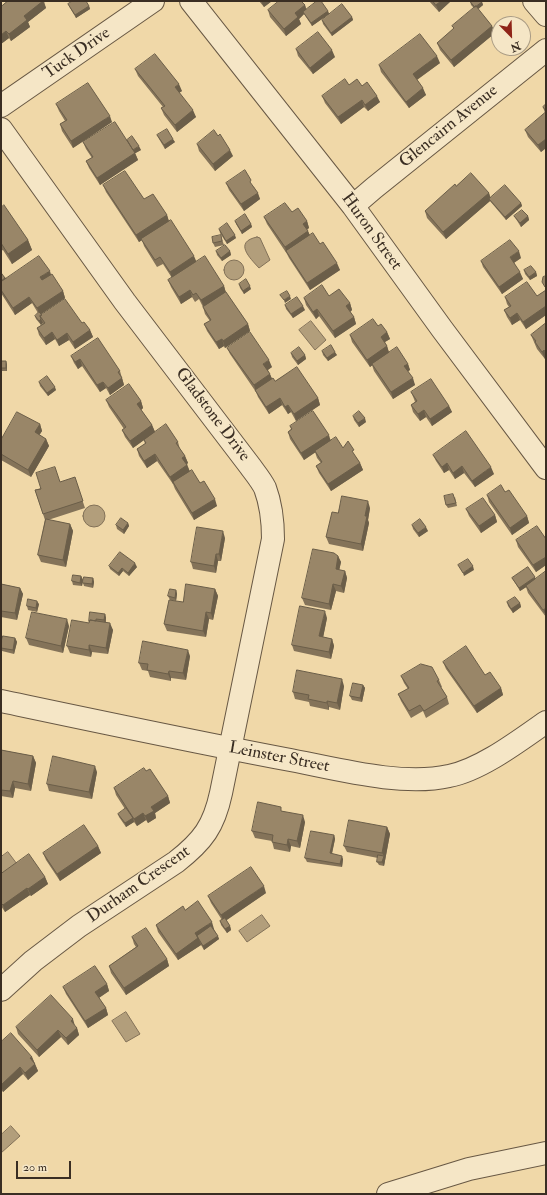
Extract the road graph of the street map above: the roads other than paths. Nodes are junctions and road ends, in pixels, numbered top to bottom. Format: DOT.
graph roads {
  1 [pos="154,1"];
  2 [pos="191,1"];
  3 [pos="534,1"];
  4 [pos="546,14"];
  5 [pos="546,50"];
  6 [pos="1,106"];
  7 [pos="1,129"];
  8 [pos="353,206"];
  9 [pos="546,468"];
  10 [pos="1,702"];
  11 [pos="546,722"];
  12 [pos="229,748"];
  13 [pos="1,990"];
  14 [pos="546,1153"];
  15 [pos="388,1194"];
  1 -- 6 [label="street, Tuck Drive"];
  2 -- 8 [label="street, Huron Street"];
  3 -- 4 [label="street"];
  5 -- 8 [label="street, Glencairn Avenue"];
  7 -- 12 [label="street, Gladstone Drive"];
  8 -- 9 [label="street, Huron Street"];
  10 -- 12 [label="street, Leinster Street"];
  11 -- 12 [label="street, Leinster Street"];
  12 -- 13 [label="street, Durham Crescent"];
  14 -- 15 [label="street"];
}
